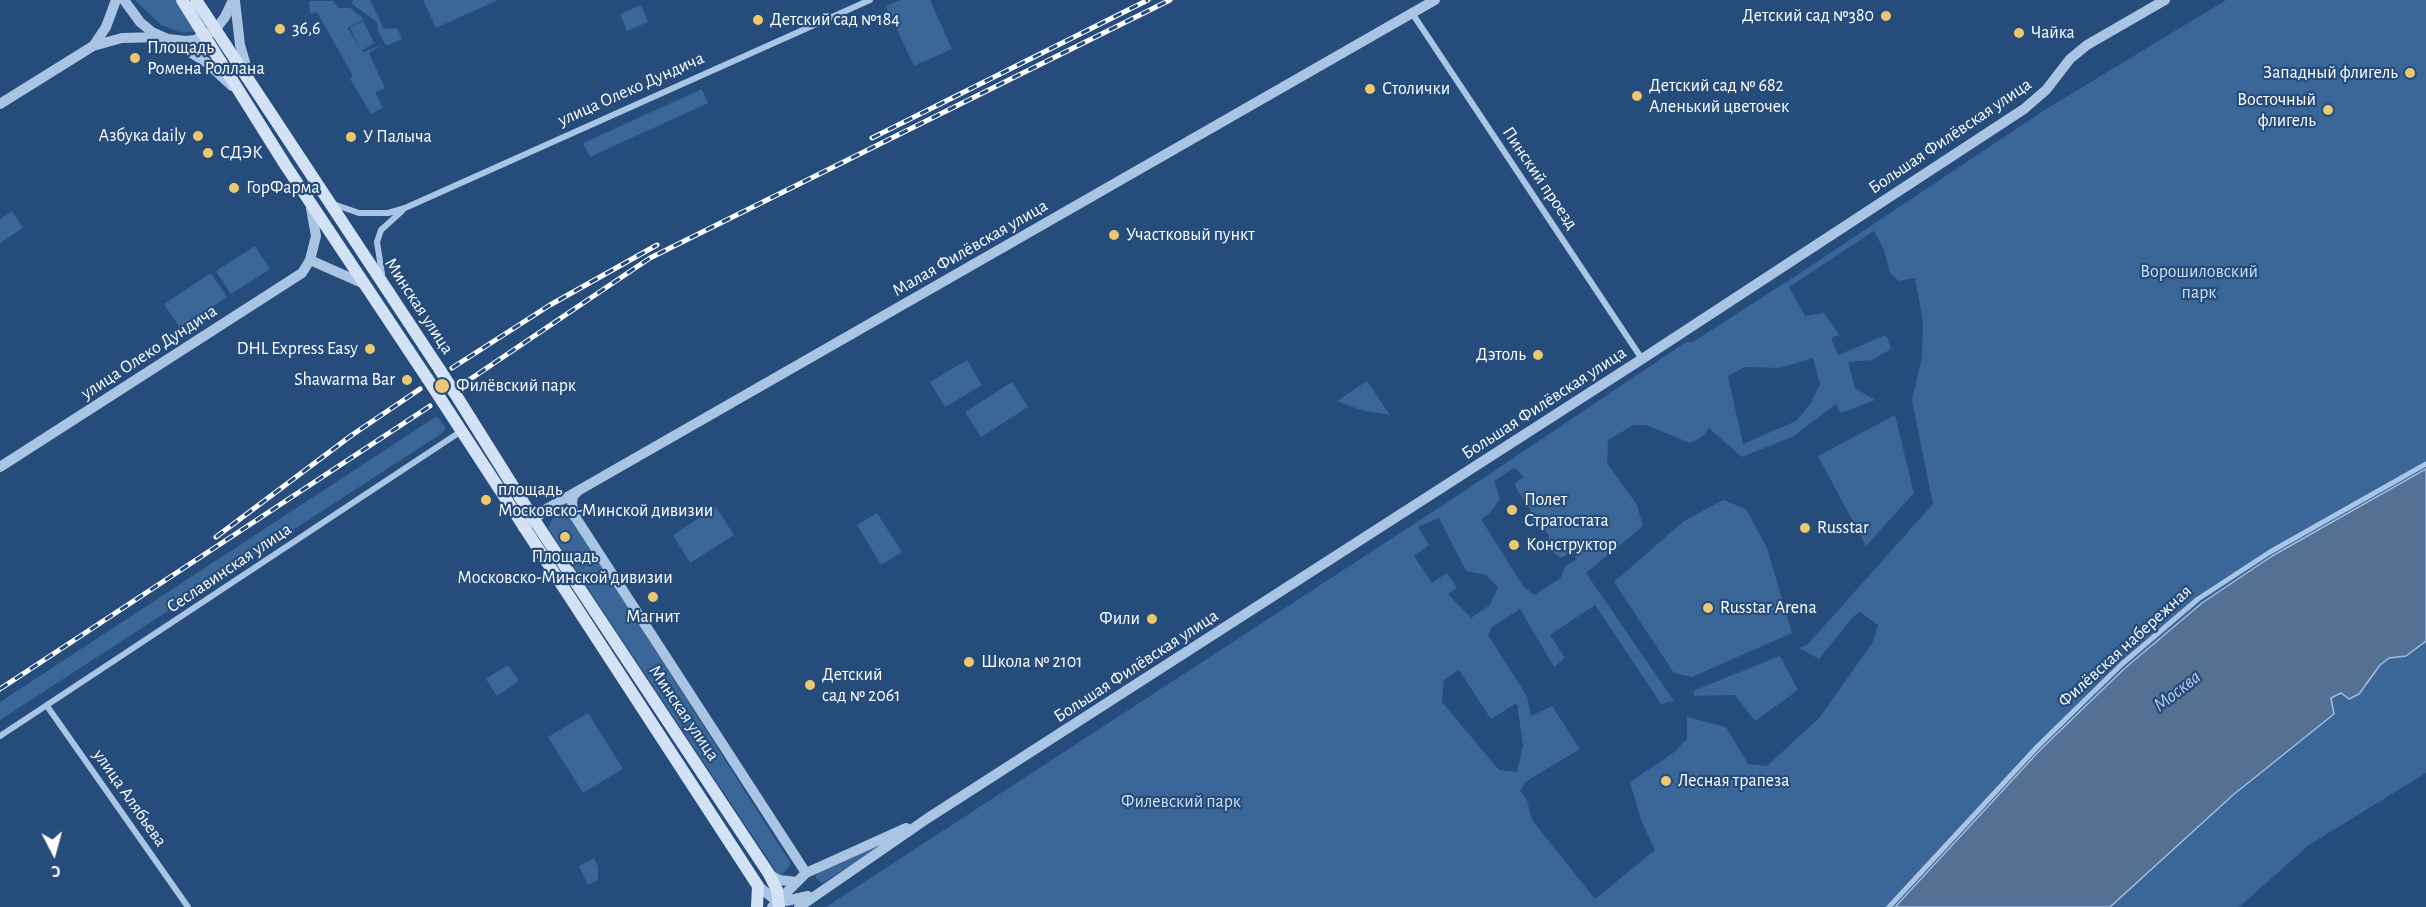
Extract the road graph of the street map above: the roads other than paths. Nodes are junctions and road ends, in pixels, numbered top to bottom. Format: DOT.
graph roads {
  1 [pos="116,0"];
  2 [pos="124,0"];
  3 [pos="182,0"];
  4 [pos="196,0"];
  5 [pos="234,0"];
  6 [pos="870,0"];
  7 [pos="1436,0"];
  8 [pos="2165,0"];
  9 [pos="1412,13"];
  10 [pos="210,33"];
  11 [pos="164,38"];
  12 [pos="93,46"];
  13 [pos="252,85"];
  14 [pos="241,95"];
  15 [pos="0,104"];
  16 [pos="310,202"];
  17 [pos="329,202"];
  18 [pos="405,208"];
  19 [pos="310,260"];
  20 [pos="362,283"];
  21 [pos="385,287"];
  22 [pos="1642,360"];
  23 [pos="474,423"];
  24 [pos="461,432"];
  25 [pos="2426,464"];
  26 [pos="0,467"];
  27 [pos="578,491"];
  28 [pos="533,518"];
  29 [pos="523,528"];
  30 [pos="47,706"];
  31 [pos="0,736"];
  32 [pos="928,818"];
  33 [pos="806,873"];
  34 [pos="769,874"];
  35 [pos="797,882"];
  36 [pos="758,886"];
  37 [pos="823,892"];
  38 [pos="777,905"];
  39 [pos="188,907"];
  40 [pos="757,907"];
  41 [pos="799,907"];
  42 [pos="1889,907"];
  1 -- 12 [label="street"];
  2 -- 11 [label="street"];
  3 -- 10 [label="main road, Минская улица"];
  4 -- 10 [label="main road, Минская улица"];
  5 -- 10 [label="street"];
  5 -- 13 [label="street"];
  6 -- 18 [label="street, улица Олеко Дундича"];
  7 -- 9 [label="street, Малая Филёвская улица"];
  8 -- 22 [label="street, Большая Филёвская улица"];
  9 -- 22 [label="street, Пинский проезд"];
  9 -- 27 [label="street, Малая Филёвская улица"];
  10 -- 11 [label="street"];
  10 -- 13 [label="main road, Минская улица"];
  10 -- 14 [label="main road, Минская улица"];
  11 -- 12 [label="street"];
  11 -- 14 [label="street"];
  12 -- 15 [label="street"];
  13 -- 17 [label="main road, Минская улица"];
  14 -- 16 [label="main road, Минская улица"];
  16 -- 19 [label="street"];
  16 -- 20 [label="main road, Минская улица"];
  17 -- 18 [label="street, улица Олеко Дундича"];
  17 -- 21 [label="main road, Минская улица"];
  18 -- 21 [label="street, улица Олеко Дундича"];
  19 -- 20 [label="street"];
  19 -- 26 [label="street, улица Олеко Дундича"];
  20 -- 24 [label="main road, Минская улица, bridge"];
  21 -- 23 [label="main road, Минская улица, bridge"];
  22 -- 32 [label="street, Большая Филёвская улица"];
  23 -- 24 [label="street, Сеславинская улица"];
  23 -- 28 [label="main road, Минская улица"];
  24 -- 29 [label="main road, Минская улица"];
  24 -- 30 [label="street, Сеславинская улица"];
  25 -- 42 [label="street, Филёвская набережная"];
  27 -- 28 [label="street, Малая Филёвская улица"];
  27 -- 33 [label="street, Минская улица"];
  28 -- 29 [label="street, Малая Филёвская улица"];
  28 -- 34 [label="main road, Минская улица"];
  29 -- 36 [label="main road, Минская улица"];
  30 -- 31 [label="street, Сеславинская улица"];
  30 -- 39 [label="street, улица Алябьева"];
  32 -- 33 [label="street, Большая Филёвская улица"];
  32 -- 37 [label="street, Большая Филёвская улица"];
  33 -- 35 [label="street, Большая Филёвская улица"];
  34 -- 35 [label="street"];
  34 -- 38 [label="main road, Минская улица"];
  35 -- 38 [label="street, Большая Филёвская улица"];
  36 -- 38 [label="street"];
  36 -- 40 [label="main road"];
  37 -- 38 [label="street, Большая Филёвская улица"];
  37 -- 41 [label="street, Большая Филёвская улица"];
}
